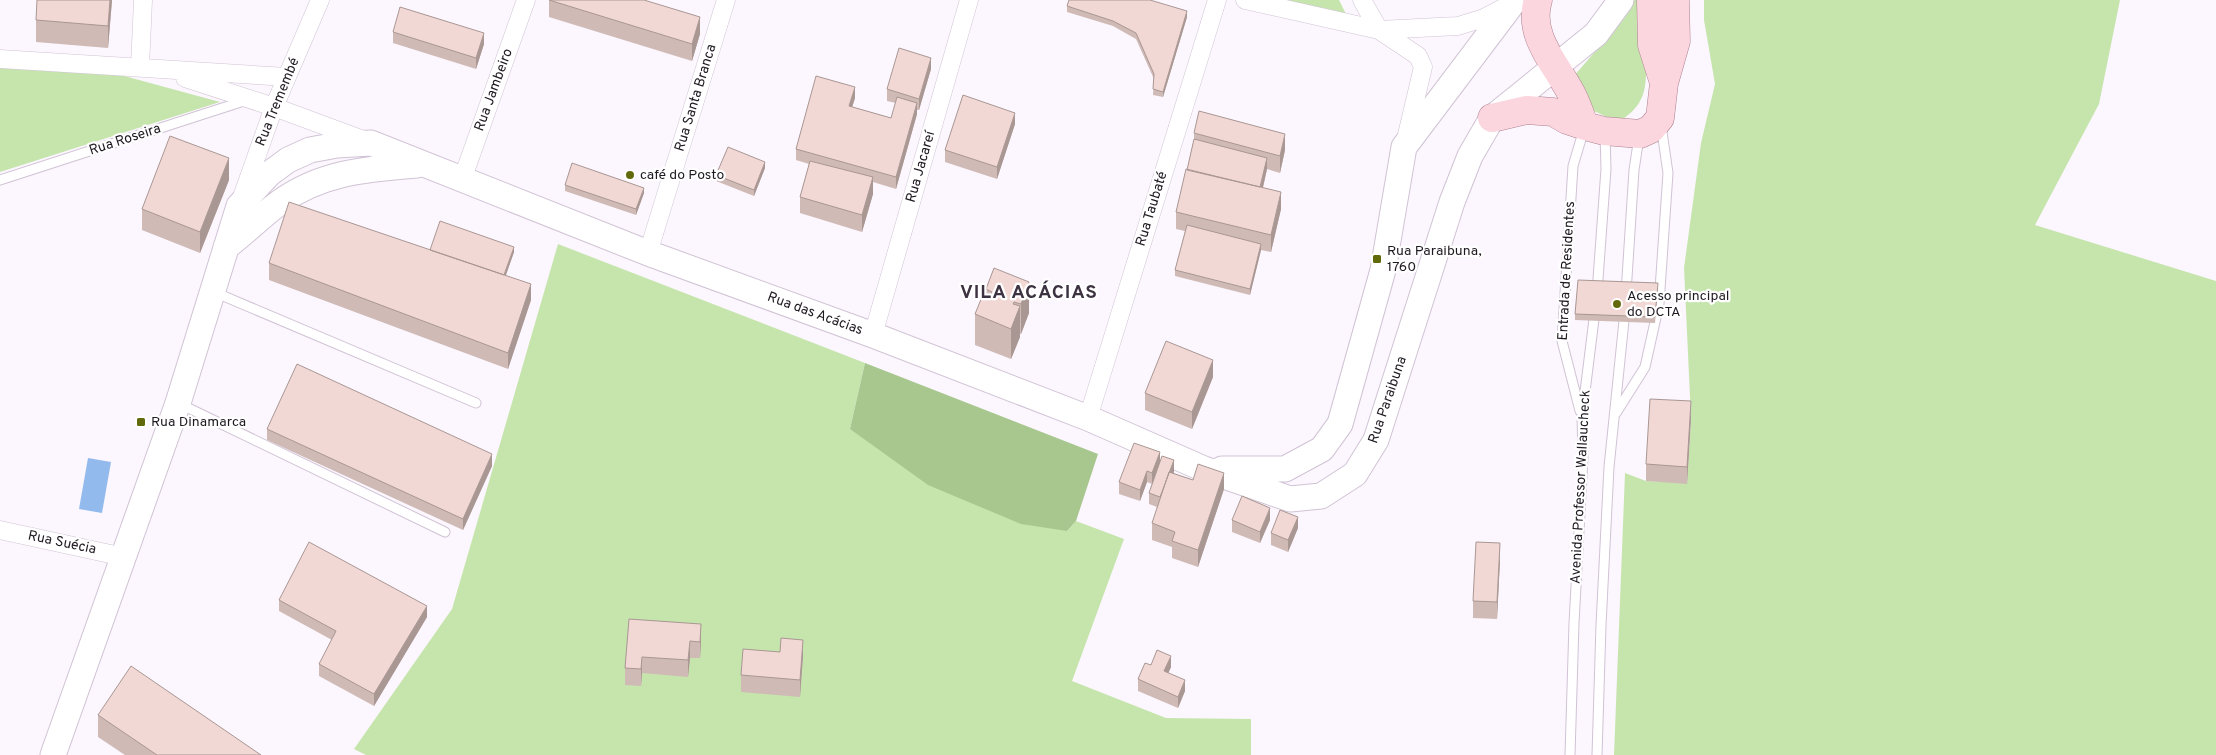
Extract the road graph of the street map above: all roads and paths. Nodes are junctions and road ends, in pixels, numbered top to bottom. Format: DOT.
graph roads {
  1 [pos="143,0"];
  2 [pos="320,0"];
  3 [pos="526,0"];
  4 [pos="726,0"];
  5 [pos="969,0"];
  6 [pos="1217,0"];
  7 [pos="1245,0"];
  8 [pos="1362,0"];
  9 [pos="1538,0"];
  10 [pos="1621,0"];
  11 [pos="1651,0"];
  12 [pos="1676,0"];
  13 [pos="1512,2"];
  14 [pos="1379,30"];
  15 [pos="0,59"];
  16 [pos="140,67"];
  17 [pos="1555,68"];
  18 [pos="164,71"];
  19 [pos="287,77"];
  20 [pos="1664,83"];
  21 [pos="249,100"];
  22 [pos="274,107"];
  23 [pos="1492,118"];
  24 [pos="1650,126"];
  25 [pos="1595,128"];
  26 [pos="371,143"];
  27 [pos="1404,147"];
  28 [pos="424,164"];
  29 [pos="0,180"];
  30 [pos="462,180"];
  31 [pos="239,206"];
  32 [pos="226,247"];
  33 [pos="648,254"];
  34 [pos="212,291"];
  35 [pos="873,335"];
  36 [pos="178,403"];
  37 [pos="476,403"];
  38 [pos="1582,416"];
  39 [pos="1614,416"];
  40 [pos="1088,418"];
  41 [pos="1204,469"];
  42 [pos="0,530"];
  43 [pos="445,532"];
  44 [pos="124,556"];
  45 [pos="53,755"];
  46 [pos="1570,755"];
  47 [pos="1597,755"];
  1 -- 16 [label="street"];
  2 -- 19 [label="street, Rua Tremembé"];
  3 -- 30 [label="street, Rua Jambeiro"];
  4 -- 33 [label="street, Rua Santa Branca"];
  5 -- 35 [label="street, Rua Jacareí"];
  6 -- 40 [label="street, Rua Taubaté"];
  7 -- 14 [label="street"];
  8 -- 14 [label="street"];
  9 -- 17 [label="main road"];
  10 -- 17 [label="main road, Rua Paraibuna"];
  11 -- 20 [label="main road"];
  12 -- 20 [label="main road"];
  13 -- 14 [label="street"];
  13 -- 27 [label="main road"];
  14 -- 27 [label="street"];
  15 -- 16 [label="street"];
  16 -- 18 [label="street"];
  17 -- 23 [label="main road, Rua Paraibuna"];
  17 -- 25 [label="main road"];
  18 -- 19 [label="street"];
  18 -- 21 [label="street"];
  19 -- 22 [label="street, Rua Tremembé"];
  20 -- 24 [label="main road"];
  21 -- 22 [label="street"];
  21 -- 29 [label="lane, Rua Roseira"];
  22 -- 26 [label="street"];
  22 -- 31 [label="street, Rua Tremembé"];
  23 -- 25 [label="main road"];
  23 -- 41 [label="main road, Rua Paraibuna"];
  24 -- 25 [label="main road"];
  24 -- 39 [label="lane, Avenida Professor Wallaucheck"];
  24 -- 39 [label="lane"];
  25 -- 38 [label="lane, Avenida Professor Wallaucheck"];
  25 -- 38 [label="lane, Entrada de Residentes"];
  26 -- 28 [label="main road, Rua das Acácias"];
  26 -- 31 [label="main road, Rua das Acácias"];
  27 -- 41 [label="main road"];
  28 -- 30 [label="main road, Rua das Acácias"];
  28 -- 32 [label="main road, Rua das Acácias"];
  30 -- 33 [label="main road, Rua das Acácias"];
  31 -- 32 [label="main road, Rua das Acácias"];
  32 -- 34 [label="main road"];
  33 -- 35 [label="main road, Rua das Acácias"];
  34 -- 36 [label="main road"];
  34 -- 37 [label="lane"];
  35 -- 40 [label="main road, Rua das Acácias"];
  36 -- 43 [label="lane"];
  36 -- 44 [label="main road"];
  38 -- 46 [label="lane, Avenida Professor Wallaucheck"];
  39 -- 47 [label="lane, Avenida Professor Wallaucheck"];
  40 -- 41 [label="main road, Rua das Acácias"];
  42 -- 44 [label="street, Rua Suécia"];
  44 -- 45 [label="main road"];
}
